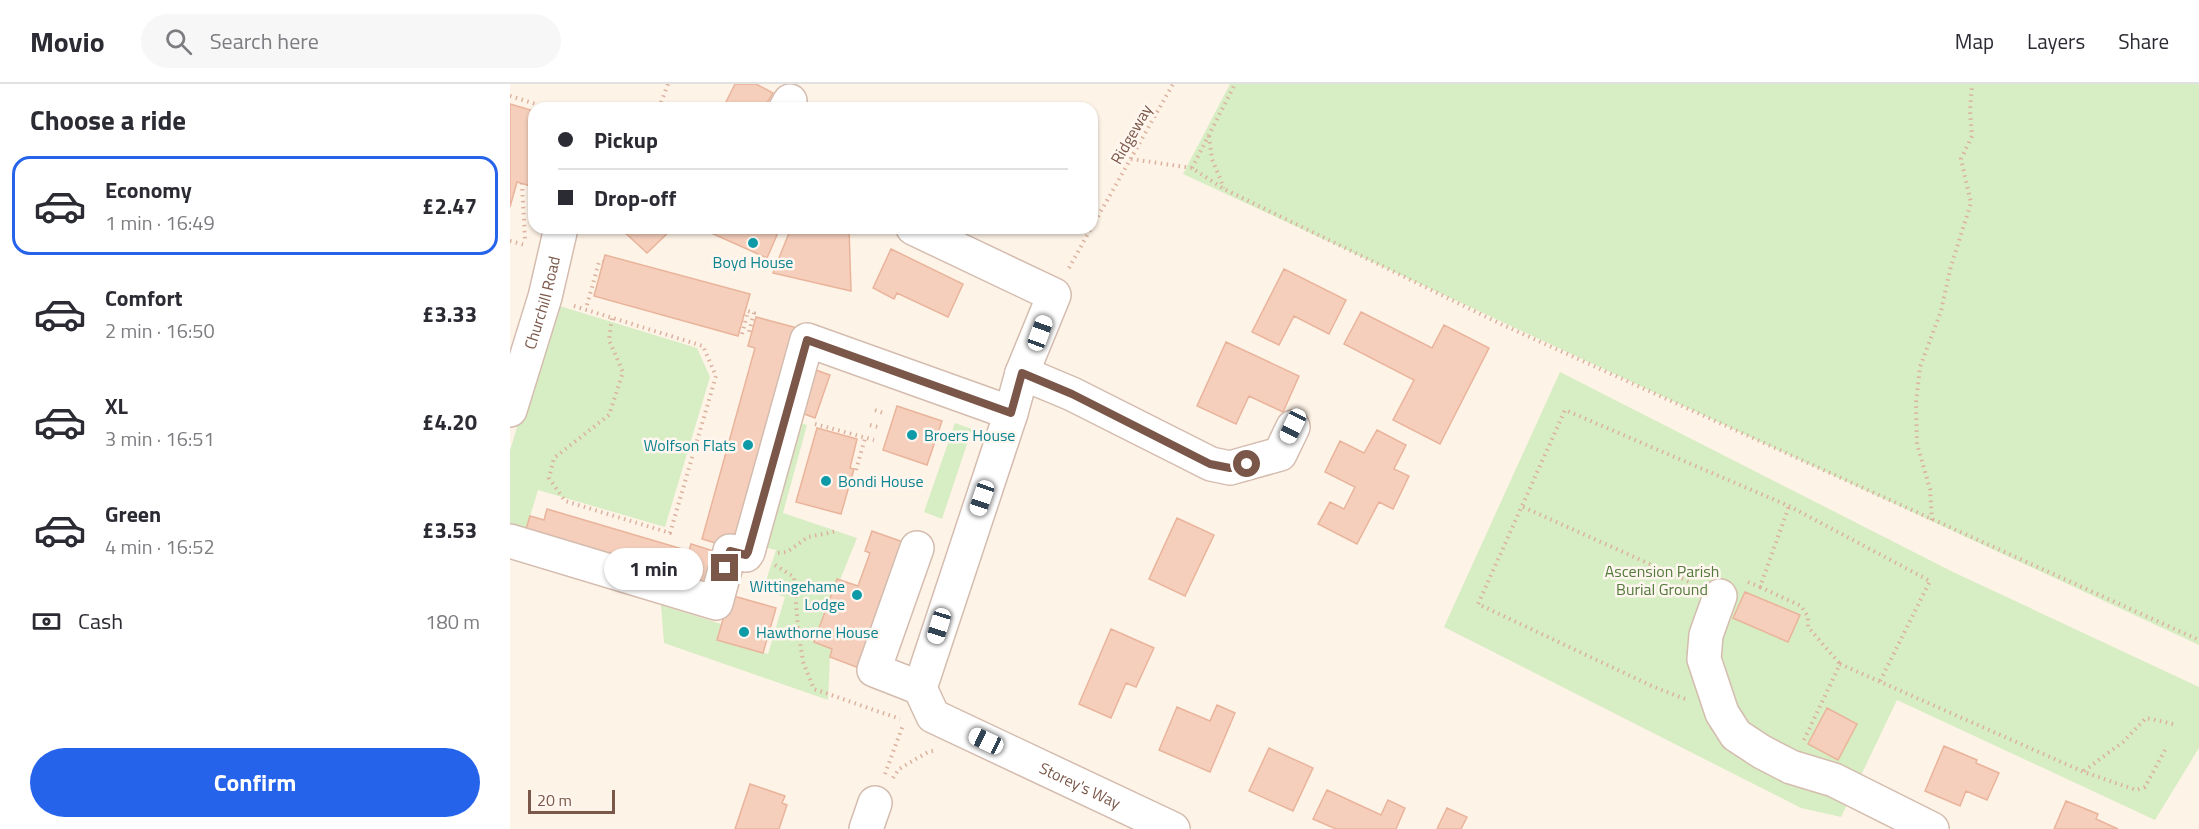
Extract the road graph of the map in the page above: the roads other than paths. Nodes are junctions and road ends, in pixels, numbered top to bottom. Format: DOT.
graph roads {
  1 [pos="560,234"];
  2 [pos="926,234"];
  3 [pos="1022,373"];
  4 [pos="510,410"];
  5 [pos="1011,413"];
  6 [pos="1293,426"];
  7 [pos="510,542"];
  8 [pos="917,548"];
  9 [pos="1720,596"];
  10 [pos="895,610"];
  11 [pos="939,626"];
  12 [pos="920,688"];
  13 [pos="1173,829"];
  14 [pos="1932,829"];
  1 -- 4 [label="street, Churchill Road"];
  2 -- 3 [label="street"];
  3 -- 5 [label="street"];
  3 -- 6 [label="street"];
  5 -- 7 [label="street"];
  5 -- 11 [label="street"];
  8 -- 10 [label="street"];
  9 -- 14 [label="street"];
  10 -- 11 [label="street"];
  10 -- 12 [label="street"];
  11 -- 12 [label="street"];
  12 -- 13 [label="street, Storey's Way"];
}
